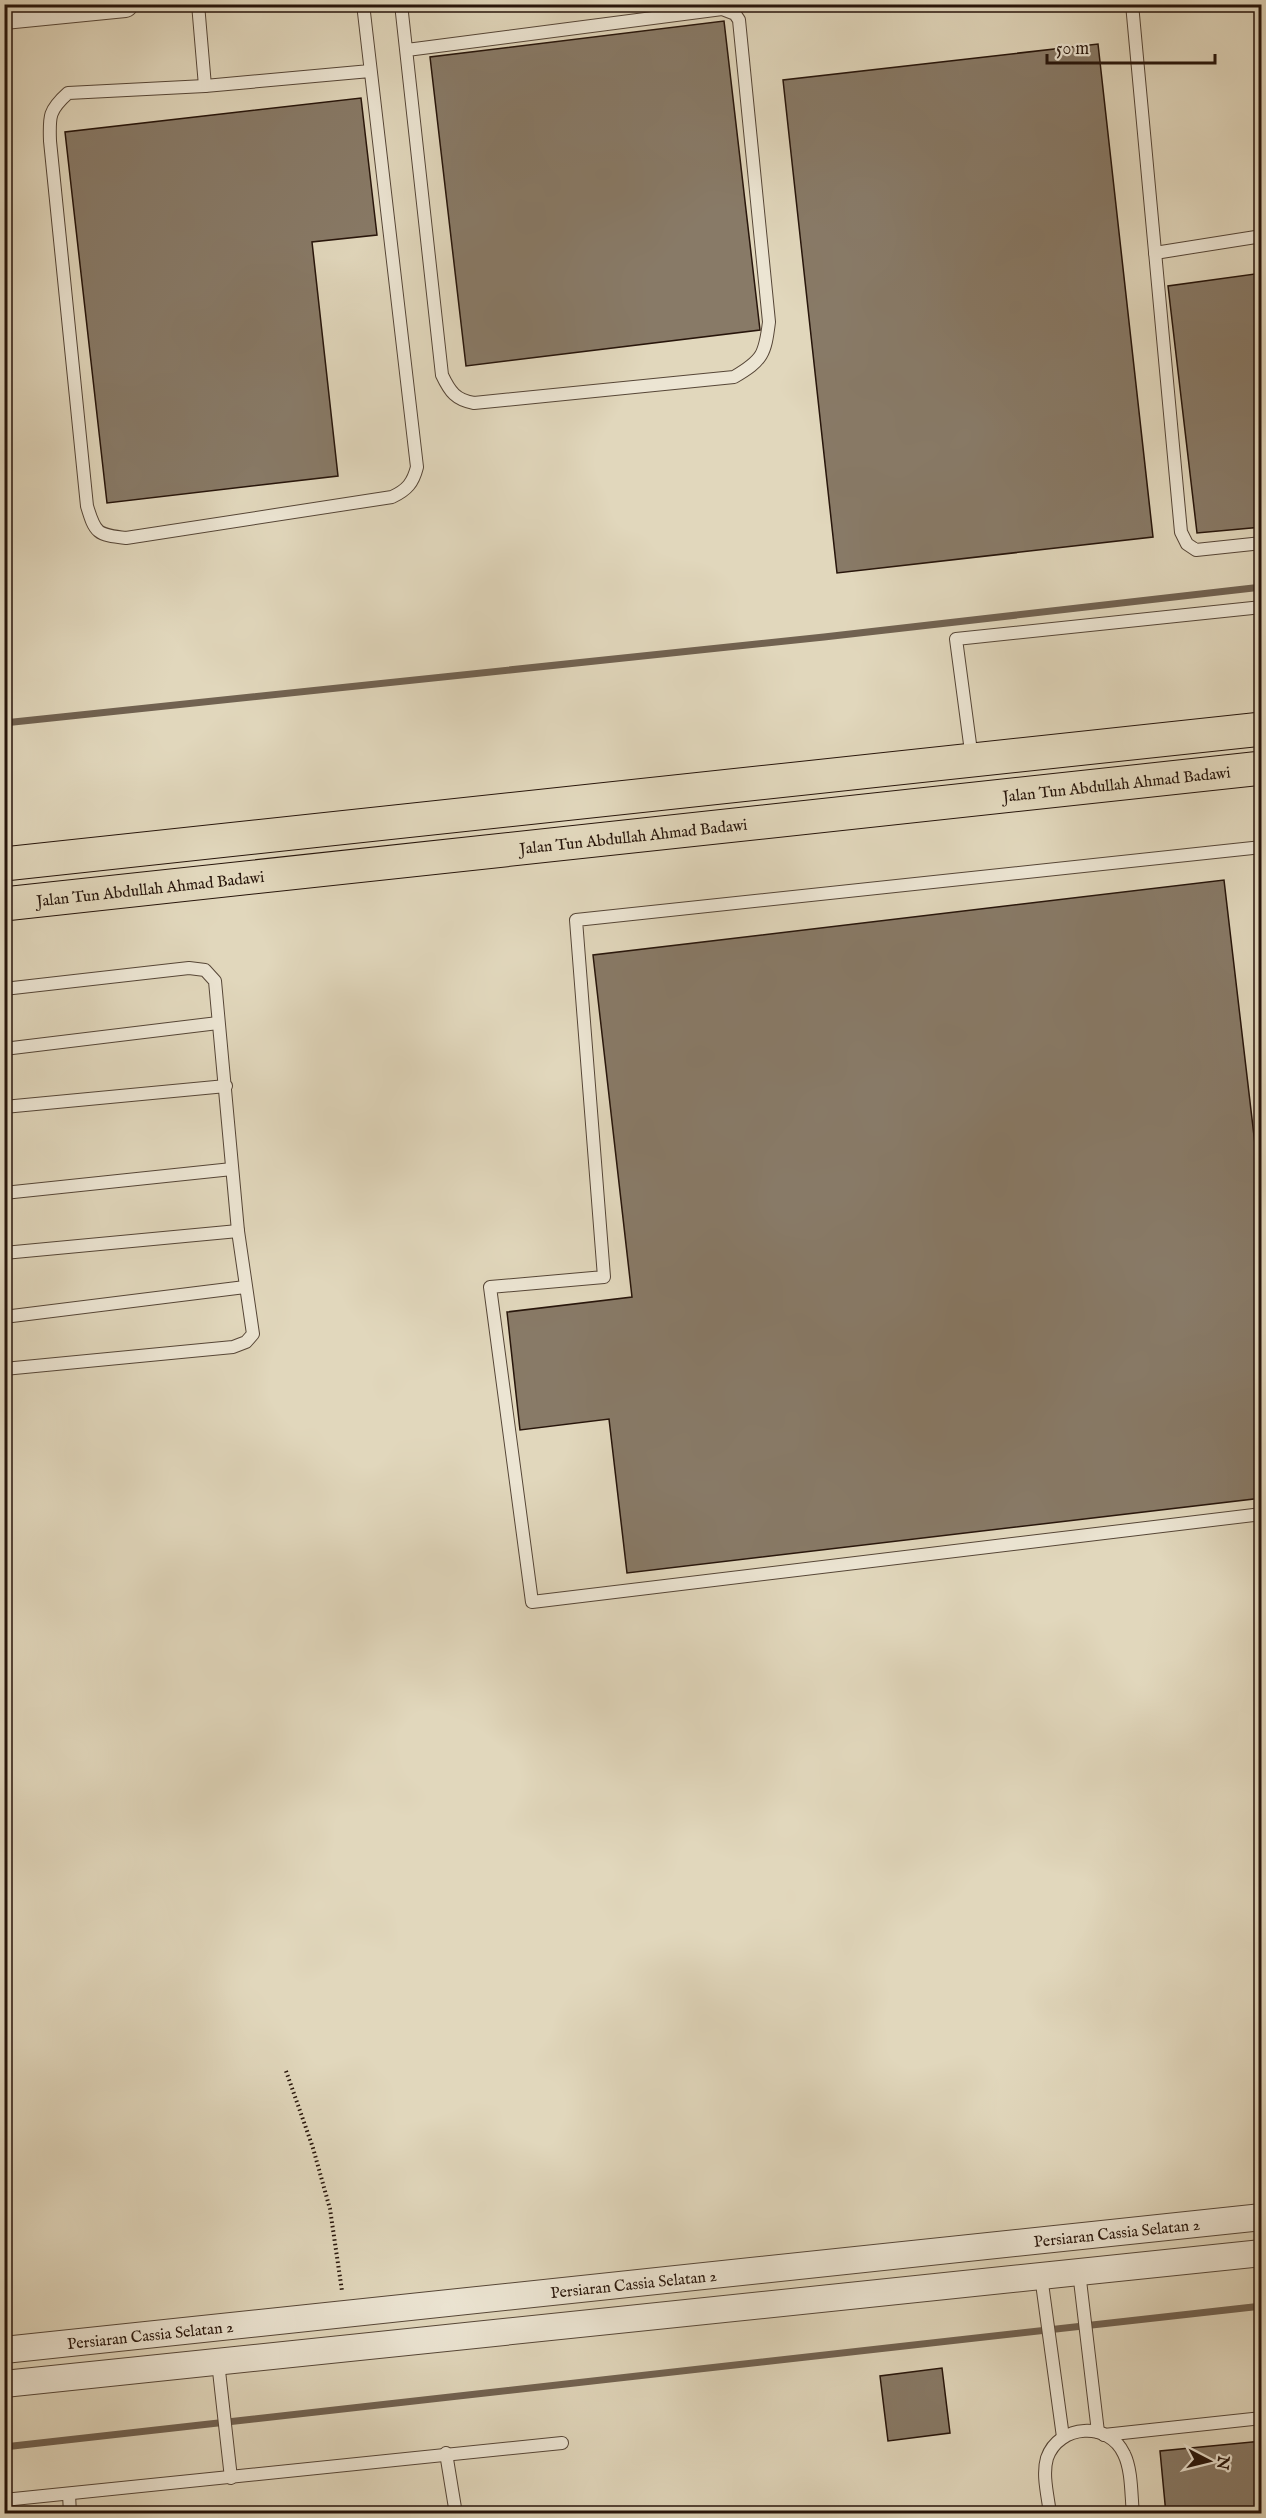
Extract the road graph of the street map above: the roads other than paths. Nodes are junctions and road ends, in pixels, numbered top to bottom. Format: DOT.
graph roads {
  1 [pos="125,4"];
  2 [pos="198,4"];
  3 [pos="363,4"];
  4 [pos="401,4"];
  5 [pos="1132,4"];
  6 [pos="4,16"];
  7 [pos="407,50"];
  8 [pos="370,70"];
  9 [pos="205,86"];
  10 [pos="1262,236"];
  11 [pos="1155,253"];
  12 [pos="1262,543"];
  13 [pos="1262,608"];
  14 [pos="1262,729"];
  15 [pos="972,760"];
  16 [pos="1262,768"];
  17 [pos="1262,847"];
  18 [pos="4,864"];
  19 [pos="4,904"];
  20 [pos="4,989"];
  21 [pos="218,1023"];
  22 [pos="4,1049"];
  23 [pos="226,1086"];
  24 [pos="4,1107"];
  25 [pos="232,1169"];
  26 [pos="4,1193"];
  27 [pos="238,1231"];
  28 [pos="4,1253"];
  29 [pos="245,1287"];
  30 [pos="4,1317"];
  31 [pos="4,1369"];
  32 [pos="1262,1514"];
  33 [pos="1262,2217"];
  34 [pos="1262,2253"];
  35 [pos="1079,2272"];
  36 [pos="1041,2276"];
  37 [pos="4,2350"];
  38 [pos="218,2362"];
  39 [pos="4,2384"];
  40 [pos="1262,2418"];
  41 [pos="1101,2433"];
  42 [pos="1063,2437"];
  43 [pos="562,2443"];
  44 [pos="446,2453"];
  45 [pos="231,2478"];
  46 [pos="69,2494"];
  47 [pos="5,2500"];
  48 [pos="8,2514"];
  49 [pos="70,2514"];
  50 [pos="456,2514"];
  51 [pos="1050,2514"];
  52 [pos="1133,2514"];
  1 -- 6 [label="street"];
  2 -- 9 [label="lane"];
  3 -- 8 [label="lane"];
  4 -- 7 [label="lane"];
  5 -- 11 [label="lane"];
  7 -- 7 [label="lane"];
  8 -- 9 [label="lane"];
  8 -- 9 [label="lane"];
  10 -- 11 [label="lane"];
  11 -- 12 [label="lane"];
  13 -- 15 [label="lane"];
  14 -- 15 [label="main road"];
  15 -- 18 [label="main road"];
  16 -- 19 [label="main road, Jalan Tun Abdullah Ahmad Badawi"];
  17 -- 32 [label="lane"];
  20 -- 21 [label="lane"];
  21 -- 22 [label="lane"];
  21 -- 23 [label="lane"];
  23 -- 24 [label="lane"];
  23 -- 25 [label="lane"];
  25 -- 26 [label="lane"];
  25 -- 27 [label="lane"];
  27 -- 28 [label="lane"];
  27 -- 29 [label="lane"];
  29 -- 30 [label="lane"];
  29 -- 31 [label="lane"];
  33 -- 37 [label="street, Persiaran Cassia Selatan 2"];
  34 -- 35 [label="street, Persiaran Cassia Selatan 2"];
  35 -- 36 [label="street, Persiaran Cassia Selatan 2"];
  35 -- 41 [label="lane"];
  36 -- 38 [label="street, Persiaran Cassia Selatan 2"];
  36 -- 42 [label="lane"];
  38 -- 39 [label="street, Persiaran Cassia Selatan 2"];
  38 -- 45 [label="lane"];
  40 -- 41 [label="lane"];
  41 -- 42 [label="lane"];
  41 -- 52 [label="lane"];
  42 -- 51 [label="lane"];
  43 -- 44 [label="lane"];
  44 -- 45 [label="lane"];
  44 -- 50 [label="lane"];
  45 -- 46 [label="lane"];
  46 -- 47 [label="lane"];
  46 -- 49 [label="lane"];
  47 -- 48 [label="lane"];
}
